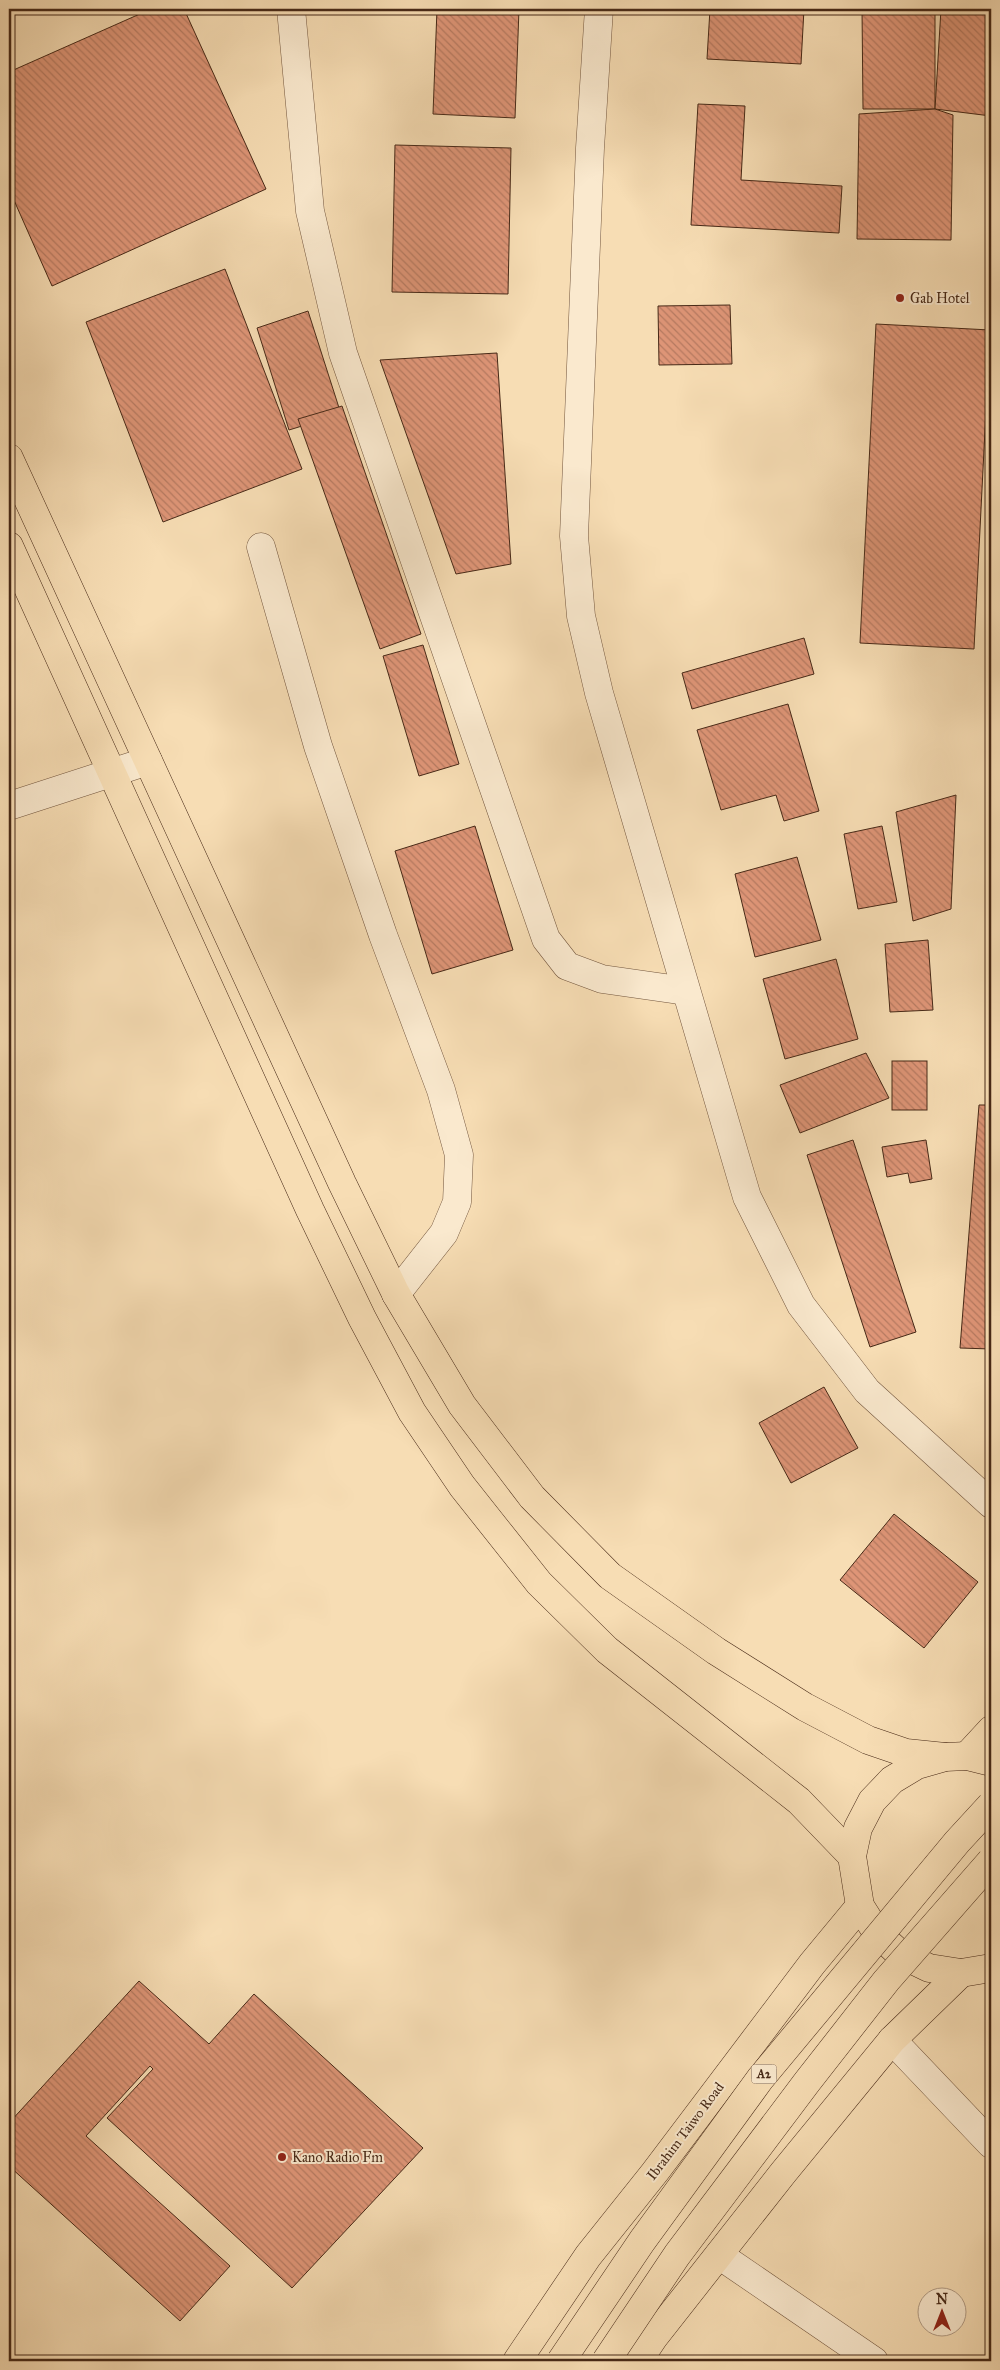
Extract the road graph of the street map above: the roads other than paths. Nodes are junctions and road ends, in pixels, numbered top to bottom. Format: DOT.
graph roads {
  1 [pos="291,9"];
  2 [pos="599,9"];
  3 [pos="9,458"];
  4 [pos="9,546"];
  5 [pos="261,547"];
  6 [pos="148,761"];
  7 [pos="112,774"];
  8 [pos="9,806"];
  9 [pos="686,991"];
  10 [pos="396,1294"];
  11 [pos="991,1504"];
  12 [pos="991,1730"];
  13 [pos="968,1758"];
  14 [pos="991,1805"];
  15 [pos="852,1856"];
  16 [pos="991,1861"];
  17 [pos="860,1906"];
  18 [pos="991,1968"];
  19 [pos="961,1973"];
  20 [pos="892,2040"];
  21 [pos="991,2144"];
  22 [pos="719,2255"];
  23 [pos="517,2361"];
  24 [pos="560,2361"];
  25 [pos="606,2361"];
  26 [pos="638,2361"];
  27 [pos="874,2361"];
  1 -- 9 [label="street"];
  2 -- 9 [label="street"];
  3 -- 6 [label="main road"];
  4 -- 7 [label="main road"];
  5 -- 10 [label="street"];
  6 -- 7 [label="street"];
  6 -- 10 [label="main road"];
  7 -- 8 [label="street"];
  7 -- 15 [label="main road"];
  9 -- 11 [label="street"];
  10 -- 13 [label="main road"];
  12 -- 13 [label="main road"];
  13 -- 15 [label="main road"];
  14 -- 24 [label="main road, A2, bridge"];
  15 -- 17 [label="main road"];
  16 -- 25 [label="main road, bridge"];
  17 -- 19 [label="main road"];
  17 -- 23 [label="main road, Ibrahim Taiwo Road / A2"];
  18 -- 19 [label="main road"];
  19 -- 20 [label="main road"];
  20 -- 21 [label="street"];
  20 -- 22 [label="main road"];
  22 -- 26 [label="main road"];
  22 -- 27 [label="street"];
}
